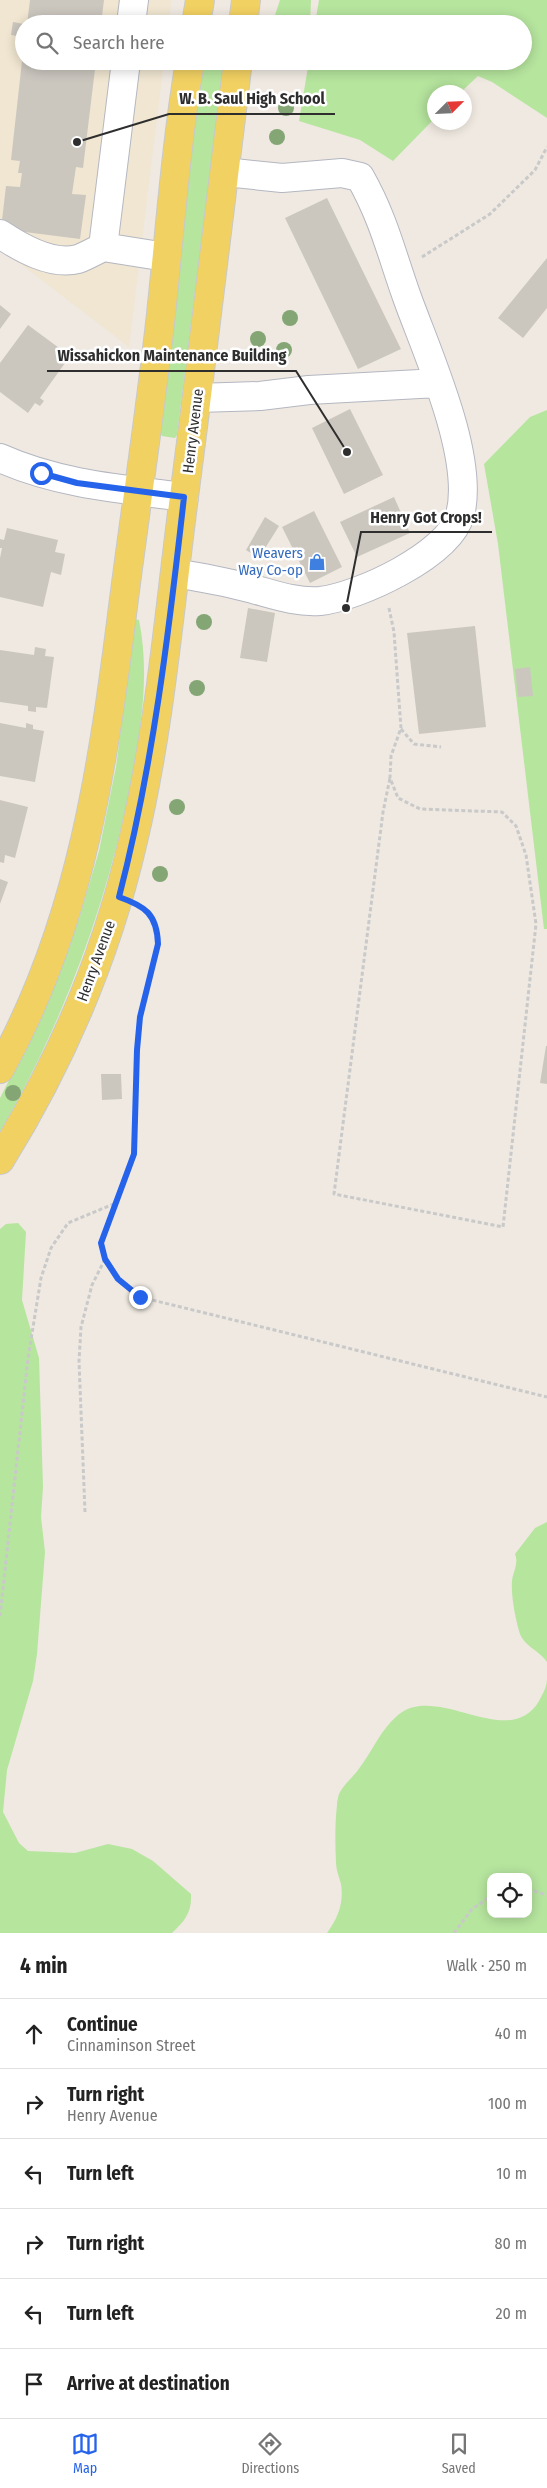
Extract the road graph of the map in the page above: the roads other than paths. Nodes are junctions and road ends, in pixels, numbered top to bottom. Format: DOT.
graph roads {
  1 [pos="134,0"];
  2 [pos="200,0"];
  3 [pos="246,0"];
  4 [pos="132,15"];
  5 [pos="198,15"];
  6 [pos="244,15"];
  7 [pos="125,70"];
  8 [pos="189,70"];
  9 [pos="237,70"];
  10 [pos="225,172"];
  11 [pos="0,234"];
  12 [pos="103,247"];
  13 [pos="166,257"];
  14 [pos="438,383"];
  15 [pos="197,398"];
  16 [pos="0,458"];
  17 [pos="139,491"];
  18 [pos="184,497"];
  19 [pos="175,574"];
  20 [pos="0,1069"];
  21 [pos="0,1160"];
  1 -- 4 [label="street"];
  2 -- 5 [label="main road"];
  3 -- 6 [label="main road"];
  7 -- 12 [label="street"];
  8 -- 13 [label="main road"];
  9 -- 10 [label="main road, Henry Avenue"];
  10 -- 14 [label="street"];
  10 -- 15 [label="main road, Henry Avenue"];
  11 -- 12 [label="street"];
  12 -- 13 [label="street"];
  13 -- 17 [label="main road"];
  14 -- 15 [label="street"];
  14 -- 19 [label="street"];
  15 -- 18 [label="main road, Henry Avenue"];
  16 -- 17 [label="street"];
  17 -- 18 [label="street"];
  17 -- 20 [label="main road"];
  18 -- 19 [label="main road, Henry Avenue"];
  19 -- 21 [label="main road, Henry Avenue"];
}
